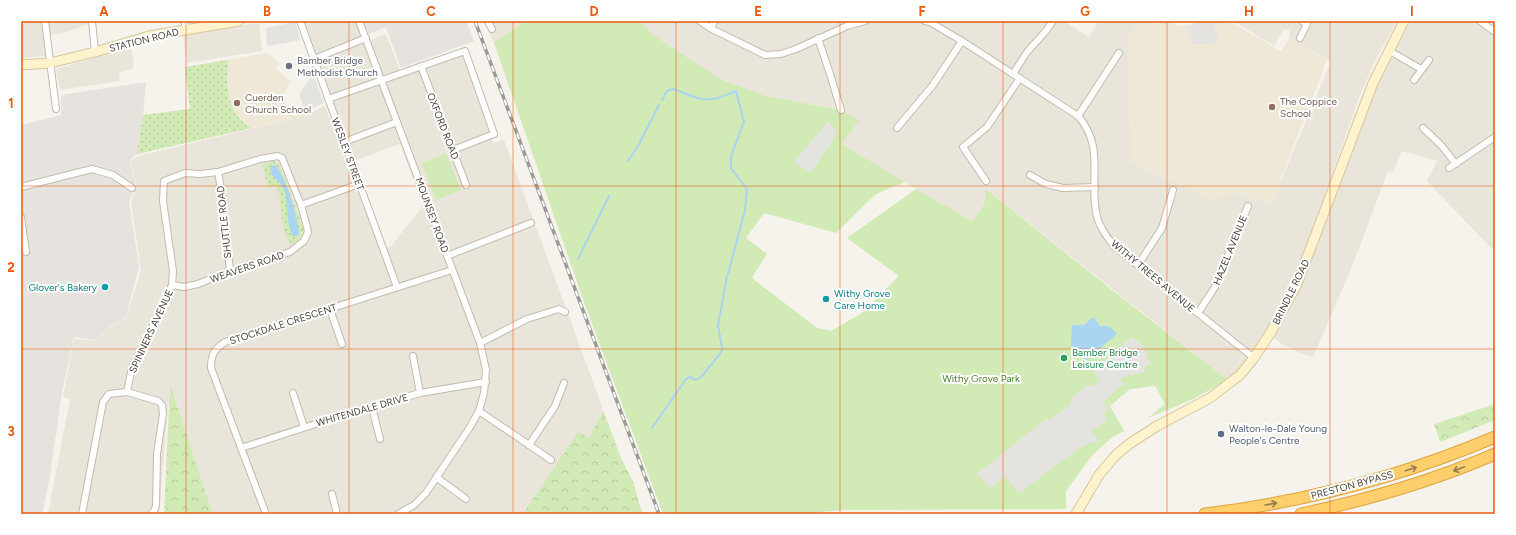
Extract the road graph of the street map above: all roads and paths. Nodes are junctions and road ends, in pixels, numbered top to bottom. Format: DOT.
graph roads {
  1 [pos="46,21"];
  2 [pos="92,21"];
  3 [pos="239,21"];
  4 [pos="300,21"];
  5 [pos="360,21"];
  6 [pos="489,21"];
  7 [pos="700,21"];
  8 [pos="715,21"];
  9 [pos="864,21"];
  10 [pos="925,21"];
  11 [pos="1053,21"];
  12 [pos="1302,21"];
  13 [pos="1404,21"];
  14 [pos="1480,21"];
  15 [pos="185,26"];
  16 [pos="710,28"];
  17 [pos="492,29"];
  18 [pos="1495,32"];
  19 [pos="366,38"];
  20 [pos="818,38"];
  21 [pos="1300,38"];
  22 [pos="962,41"];
  23 [pos="1388,50"];
  24 [pos="95,52"];
  25 [pos="1119,53"];
  26 [pos="314,59"];
  27 [pos="1429,60"];
  28 [pos="50,63"];
  29 [pos="21,65"];
  30 [pos="421,66"];
  31 [pos="1421,69"];
  32 [pos="1013,74"];
  33 [pos="1020,78"];
  34 [pos="382,80"];
  35 [pos="1414,80"];
  36 [pos="328,99"];
  37 [pos="56,108"];
  38 [pos="841,110"];
  39 [pos="1078,116"];
  40 [pos="397,122"];
  41 [pos="897,128"];
  42 [pos="1423,128"];
  43 [pos="1495,137"];
  44 [pos="344,142"];
  45 [pos="453,150"];
  46 [pos="1456,164"];
  47 [pos="1450,168"];
  48 [pos="218,172"];
  49 [pos="1030,175"];
  50 [pos="986,181"];
  51 [pos="359,184"];
  52 [pos="466,185"];
  53 [pos="21,187"];
  54 [pos="1095,187"];
  55 [pos="132,188"];
  56 [pos="1173,190"];
  57 [pos="301,205"];
  58 [pos="1248,206"];
  59 [pos="21,217"];
  60 [pos="531,223"];
  61 [pos="26,252"];
  62 [pos="447,256"];
  63 [pos="1138,265"];
  64 [pos="452,270"];
  65 [pos="230,271"];
  66 [pos="172,284"];
  67 [pos="397,287"];
  68 [pos="330,309"];
  69 [pos="565,312"];
  70 [pos="1198,313"];
  71 [pos="480,342"];
  72 [pos="342,344"];
  73 [pos="412,356"];
  74 [pos="1254,358"];
  75 [pos="486,382"];
  76 [pos="564,383"];
  77 [pos="127,392"];
  78 [pos="293,393"];
  79 [pos="420,393"];
  80 [pos="372,407"];
  81 [pos="478,411"];
  82 [pos="304,427"];
  83 [pos="1495,437"];
  84 [pos="380,439"];
  85 [pos="529,444"];
  86 [pos="241,448"];
  87 [pos="1495,454"];
  88 [pos="551,460"];
  89 [pos="436,477"];
  90 [pos="332,494"];
  91 [pos="466,499"];
  92 [pos="82,514"];
  93 [pos="151,514"];
  94 [pos="266,514"];
  95 [pos="337,514"];
  96 [pos="398,514"];
  97 [pos="1076,514"];
  98 [pos="1205,514"];
  99 [pos="1301,514"];
  1 -- 28 [label="street"];
  2 -- 24 [label="street"];
  3 -- 15 [label="street, STATION ROAD"];
  4 -- 26 [label="street, WESLEY STREET"];
  5 -- 19 [label="street, MOUNSEY ROAD"];
  6 -- 17 [label="street"];
  7 -- 16 [label="street"];
  8 -- 16 [label="street"];
  9 -- 20 [label="street"];
  10 -- 22 [label="street, WITHY TREES AVENUE"];
  11 -- 32 [label="street"];
  12 -- 21 [label="street"];
  13 -- 23 [label="street, BRINDLE ROAD"];
  14 -- 18 [label="street"];
  15 -- 24 [label="street, STATION ROAD"];
  16 -- 20 [label="street"];
  19 -- 26 [label="street"];
  19 -- 34 [label="street, MOUNSEY ROAD"];
  20 -- 38 [label="street"];
  22 -- 32 [label="street, WITHY TREES AVENUE"];
  22 -- 41 [label="street"];
  23 -- 31 [label="street"];
  23 -- 74 [label="street, BRINDLE ROAD"];
  24 -- 28 [label="street, STATION ROAD"];
  25 -- 39 [label="street"];
  26 -- 36 [label="street, WESLEY STREET"];
  27 -- 31 [label="street"];
  28 -- 29 [label="street, STATION ROAD"];
  28 -- 37 [label="street"];
  30 -- 34 [label="street"];
  30 -- 45 [label="street, OXFORD ROAD"];
  30 -- 45 [label="street"];
  31 -- 35 [label="street"];
  32 -- 33 [label="street, WITHY TREES AVENUE"];
  33 -- 39 [label="street, WITHY TREES AVENUE"];
  33 -- 50 [label="street"];
  34 -- 36 [label="street"];
  34 -- 40 [label="street, MOUNSEY ROAD"];
  36 -- 44 [label="street, WESLEY STREET"];
  39 -- 54 [label="street, WITHY TREES AVENUE"];
  40 -- 44 [label="street"];
  40 -- 62 [label="street, MOUNSEY ROAD"];
  42 -- 46 [label="street"];
  43 -- 46 [label="street"];
  44 -- 51 [label="street, WESLEY STREET"];
  45 -- 52 [label="street, OXFORD ROAD"];
  46 -- 47 [label="street"];
  48 -- 57 [label="street, SPINNERS AVENUE"];
  48 -- 65 [label="street, SHUTTLE ROAD"];
  48 -- 66 [label="street, SPINNERS AVENUE"];
  49 -- 54 [label="street"];
  51 -- 57 [label="street"];
  51 -- 67 [label="street, WESLEY STREET"];
  53 -- 55 [label="street"];
  54 -- 63 [label="street, WITHY TREES AVENUE"];
  56 -- 63 [label="street"];
  57 -- 65 [label="street, WEAVERS ROAD"];
  58 -- 70 [label="street, HAZEL AVENUE"];
  59 -- 61 [label="street"];
  60 -- 62 [label="street"];
  62 -- 64 [label="street, MOUNSEY ROAD"];
  63 -- 70 [label="street, WITHY TREES AVENUE"];
  64 -- 67 [label="street, STOCKDALE CRESCENT"];
  64 -- 71 [label="street, MOUNSEY ROAD"];
  65 -- 66 [label="street, WEAVERS ROAD"];
  66 -- 77 [label="street, SPINNERS AVENUE"];
  67 -- 68 [label="street, STOCKDALE CRESCENT"];
  68 -- 72 [label="street"];
  68 -- 86 [label="street, STOCKDALE CRESCENT"];
  69 -- 71 [label="street"];
  70 -- 74 [label="street, WITHY TREES AVENUE"];
  71 -- 75 [label="street, MOUNSEY ROAD"];
  73 -- 79 [label="street"];
  74 -- 97 [label="street, BRINDLE ROAD"];
  75 -- 79 [label="street, WHITENDALE DRIVE"];
  75 -- 81 [label="street, MOUNSEY ROAD"];
  76 -- 85 [label="street"];
  77 -- 92 [label="street"];
  77 -- 93 [label="street"];
  78 -- 82 [label="street"];
  79 -- 80 [label="street, WHITENDALE DRIVE"];
  80 -- 82 [label="street, WHITENDALE DRIVE"];
  80 -- 84 [label="street"];
  81 -- 85 [label="street"];
  81 -- 89 [label="street, MOUNSEY ROAD"];
  82 -- 86 [label="street, WHITENDALE DRIVE"];
  98 -- 83 [label="highway, PRESTON BYPASS, one-way"];
  85 -- 88 [label="street"];
  86 -- 94 [label="street, STOCKDALE CRESCENT"];
  87 -- 99 [label="highway, PRESTON BYPASS, one-way"];
  89 -- 91 [label="street"];
  89 -- 96 [label="street, MOUNSEY ROAD"];
  90 -- 95 [label="street"];
}
